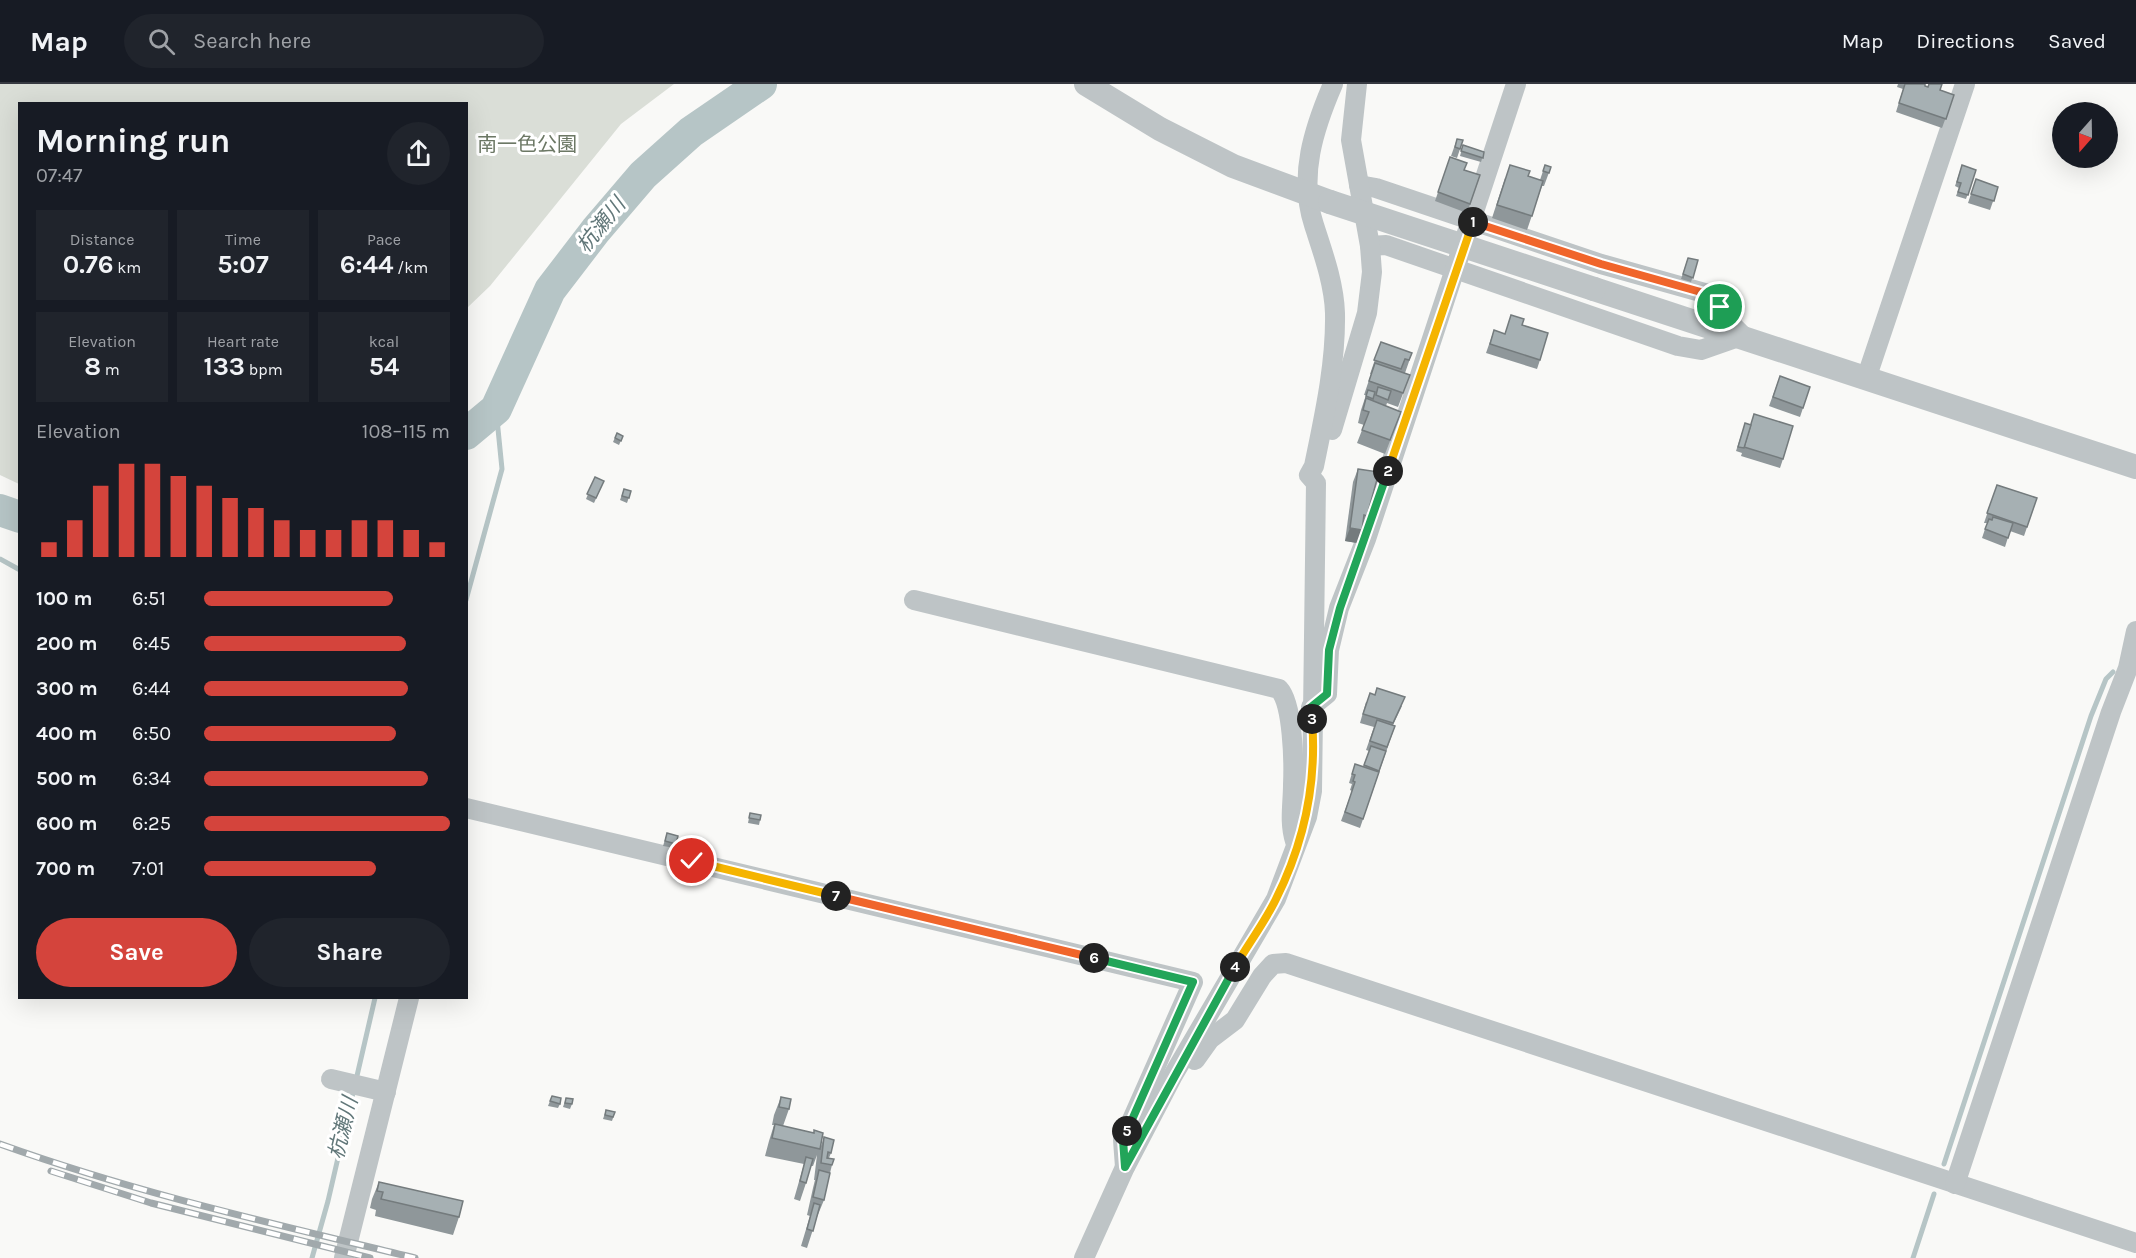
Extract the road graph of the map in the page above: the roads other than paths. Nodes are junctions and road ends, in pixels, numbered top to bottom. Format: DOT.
graph roads {
  1 [pos="1086,84"];
  2 [pos="1333,84"];
  3 [pos="1357,84"];
  4 [pos="1516,84"];
  5 [pos="1965,84"];
  6 [pos="1359,185"];
  7 [pos="1309,195"];
  8 [pos="1471,221"];
  9 [pos="1370,246"];
  10 [pos="1455,269"];
  11 [pos="1743,336"];
  12 [pos="1866,379"];
  13 [pos="2136,467"];
  14 [pos="1316,483"];
  15 [pos="914,600"];
  16 [pos="2136,631"];
  17 [pos="1311,707"];
  18 [pos="468,808"];
  19 [pos="1298,842"];
  20 [pos="409,999"];
  21 [pos="1172,1077"];
  22 [pos="331,1079"];
  23 [pos="383,1091"];
  24 [pos="1125,1167"];
  25 [pos="1955,1184"];
  26 [pos="2136,1243"];
  27 [pos="344,1258"];
  28 [pos="1084,1258"];
  1 -- 7 [label="street"];
  2 -- 7 [label="street"];
  3 -- 6 [label="street"];
  4 -- 8 [label="street"];
  5 -- 12 [label="street"];
  6 -- 8 [label="street"];
  6 -- 9 [label="street"];
  7 -- 11 [label="street, bridge"];
  7 -- 14 [label="street"];
  8 -- 10 [label="street"];
  8 -- 11 [label="street"];
  9 -- 10 [label="street"];
  9 -- 14 [label="street"];
  10 -- 11 [label="street"];
  10 -- 17 [label="street"];
  11 -- 12 [label="street"];
  12 -- 13 [label="street"];
  14 -- 17 [label="street"];
  15 -- 19 [label="street"];
  16 -- 25 [label="street"];
  17 -- 19 [label="street"];
  18 -- 24 [label="street"];
  19 -- 21 [label="street"];
  20 -- 23 [label="street"];
  21 -- 24 [label="street"];
  21 -- 25 [label="street"];
  22 -- 23 [label="street"];
  23 -- 27 [label="street"];
  24 -- 28 [label="street"];
  25 -- 26 [label="street"];
}
